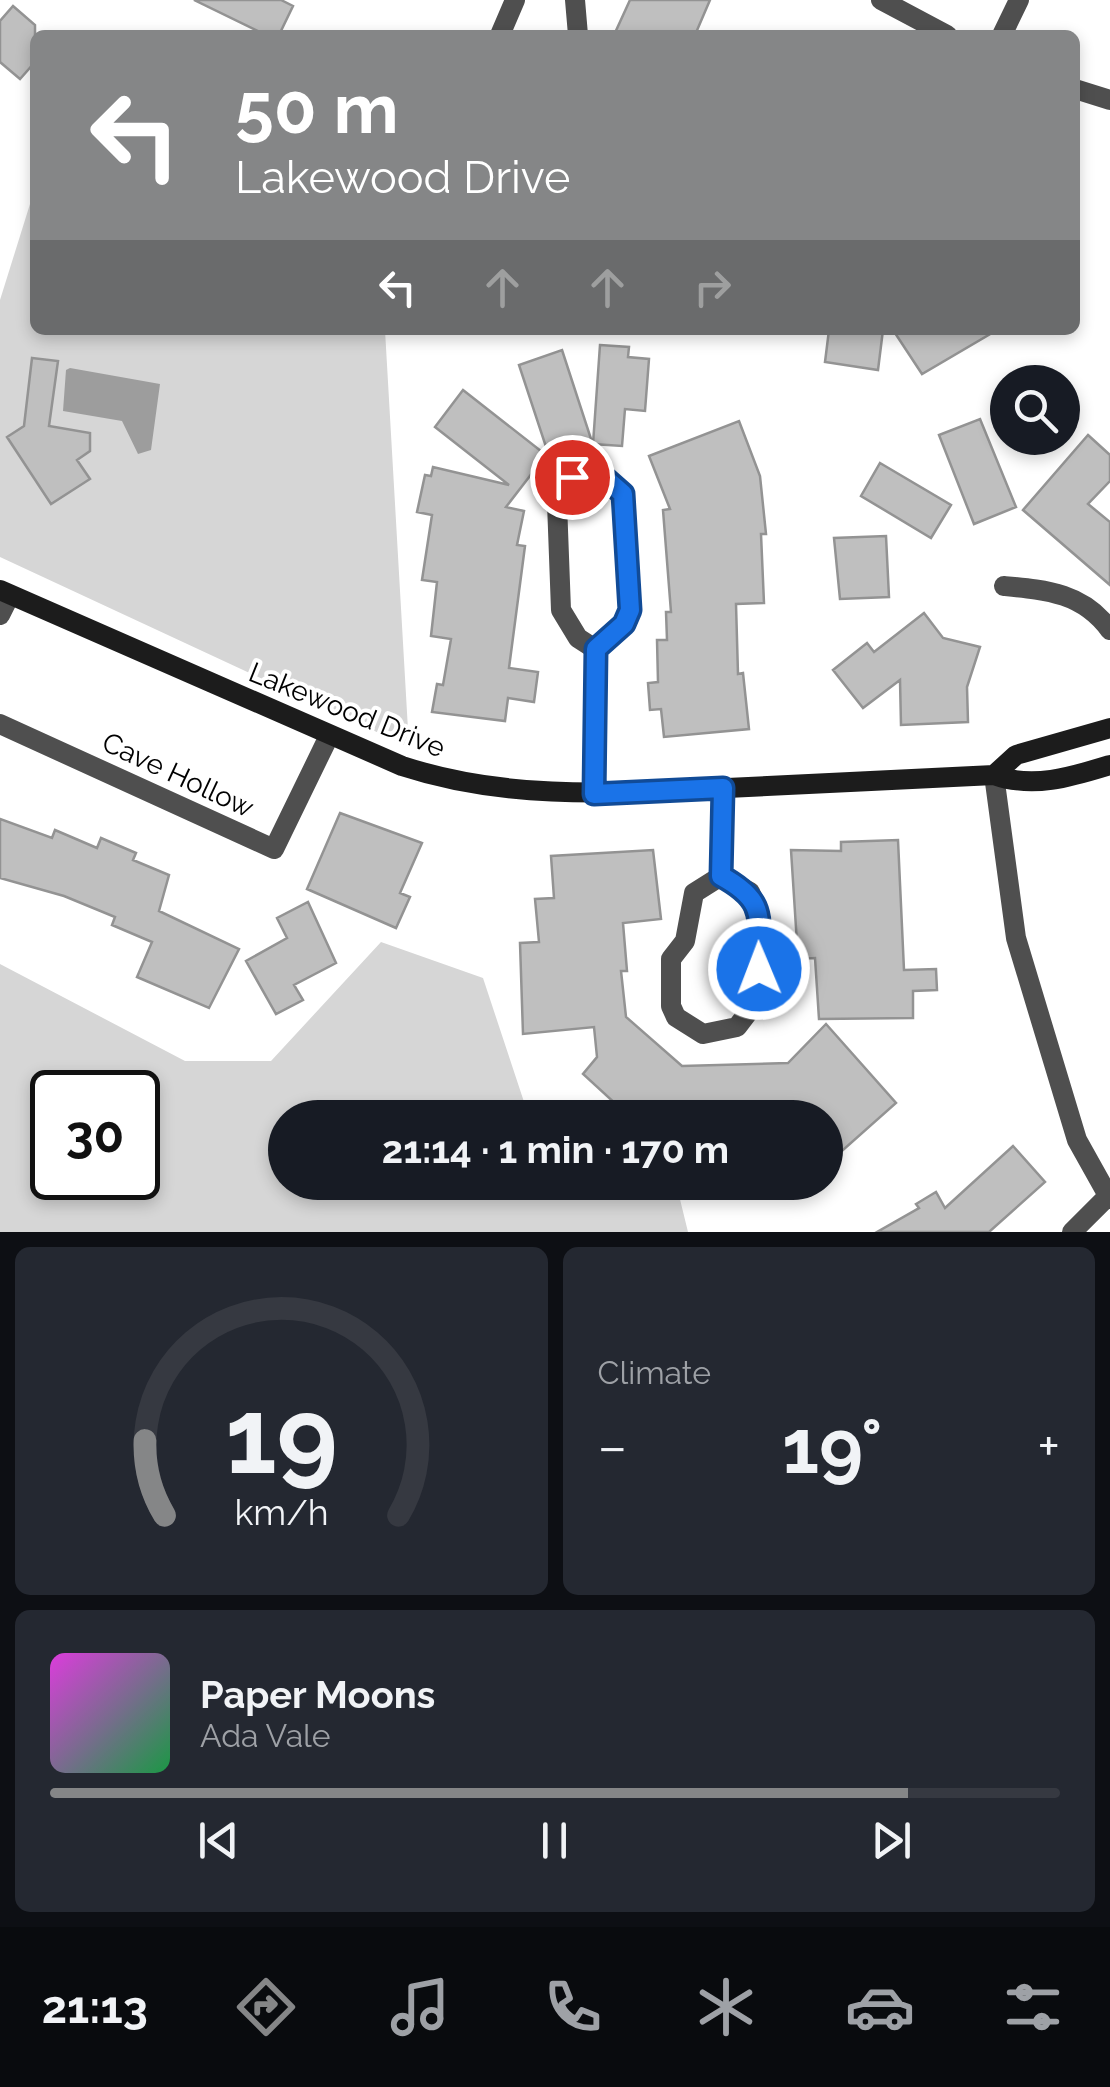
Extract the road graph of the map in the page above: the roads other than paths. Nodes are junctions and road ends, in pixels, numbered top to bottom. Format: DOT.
graph roads {
  1 [pos="516,0"];
  2 [pos="576,0"];
  3 [pos="882,0"];
  4 [pos="1019,0"];
  5 [pos="502,30"];
  6 [pos="578,30"];
  7 [pos="938,30"];
  8 [pos="1004,30"];
  9 [pos="1080,91"];
  10 [pos="1110,100"];
  11 [pos="1004,586"];
  12 [pos="5,592"];
  13 [pos="0,615"];
  14 [pos="1110,630"];
  15 [pos="596,649"];
  16 [pos="0,724"];
  17 [pos="1110,728"];
  18 [pos="329,736"];
  19 [pos="1110,765"];
  20 [pos="994,775"];
  21 [pos="723,788"];
  22 [pos="594,794"];
  23 [pos="721,876"];
  24 [pos="1108,1198"];
  25 [pos="1072,1232"];
  1 -- 5 [label="street"];
  2 -- 6 [label="street"];
  3 -- 7 [label="street"];
  4 -- 8 [label="street"];
  9 -- 10 [label="street"];
  11 -- 14 [label="street"];
  12 -- 13 [label="street"];
  12 -- 18 [label="street, Lakewood Drive"];
  15 -- 15 [label="street"];
  15 -- 22 [label="street"];
  16 -- 18 [label="street, Cave Hollow"];
  17 -- 20 [label="street, Lakewood Drive"];
  18 -- 22 [label="street, Lakewood Drive"];
  19 -- 20 [label="street, Lakewood Drive"];
  20 -- 21 [label="street, Lakewood Drive"];
  20 -- 24 [label="street"];
  21 -- 22 [label="street, Lakewood Drive"];
  21 -- 23 [label="street"];
  23 -- 23 [label="street"];
  24 -- 25 [label="street"];
}
